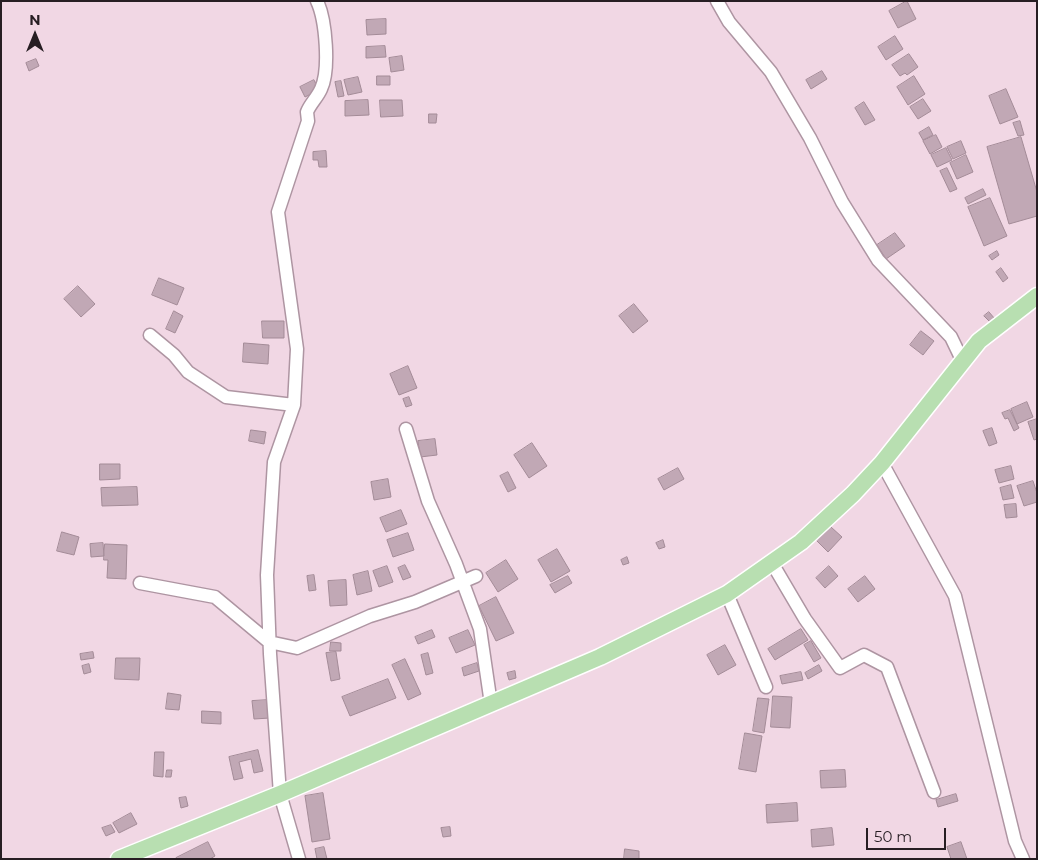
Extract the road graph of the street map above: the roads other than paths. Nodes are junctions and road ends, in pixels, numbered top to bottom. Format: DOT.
graph roads {
  1 [pos="316,1"];
  2 [pos="717,1"];
  3 [pos="1037,296"];
  4 [pos="150,335"];
  5 [pos="963,362"];
  6 [pos="294,405"];
  7 [pos="406,428"];
  8 [pos="882,463"];
  9 [pos="772,563"];
  10 [pos="476,576"];
  11 [pos="462,580"];
  12 [pos="140,583"];
  13 [pos="727,594"];
  14 [pos="270,642"];
  15 [pos="766,686"];
  16 [pos="491,704"];
  17 [pos="934,792"];
  18 [pos="280,794"];
  19 [pos="119,859"];
  20 [pos="299,859"];
  21 [pos="1023,859"];
  1 -- 6 [label="street"];
  2 -- 5 [label="street"];
  3 -- 5 [label="main road"];
  4 -- 6 [label="street"];
  5 -- 8 [label="main road"];
  6 -- 14 [label="street"];
  7 -- 11 [label="street"];
  8 -- 9 [label="main road"];
  8 -- 21 [label="street"];
  9 -- 13 [label="main road"];
  9 -- 17 [label="street"];
  10 -- 11 [label="street"];
  11 -- 14 [label="street"];
  11 -- 16 [label="street"];
  12 -- 14 [label="street"];
  13 -- 15 [label="street"];
  13 -- 16 [label="main road"];
  14 -- 18 [label="street"];
  16 -- 18 [label="main road"];
  18 -- 19 [label="main road"];
  18 -- 20 [label="street"];
}
